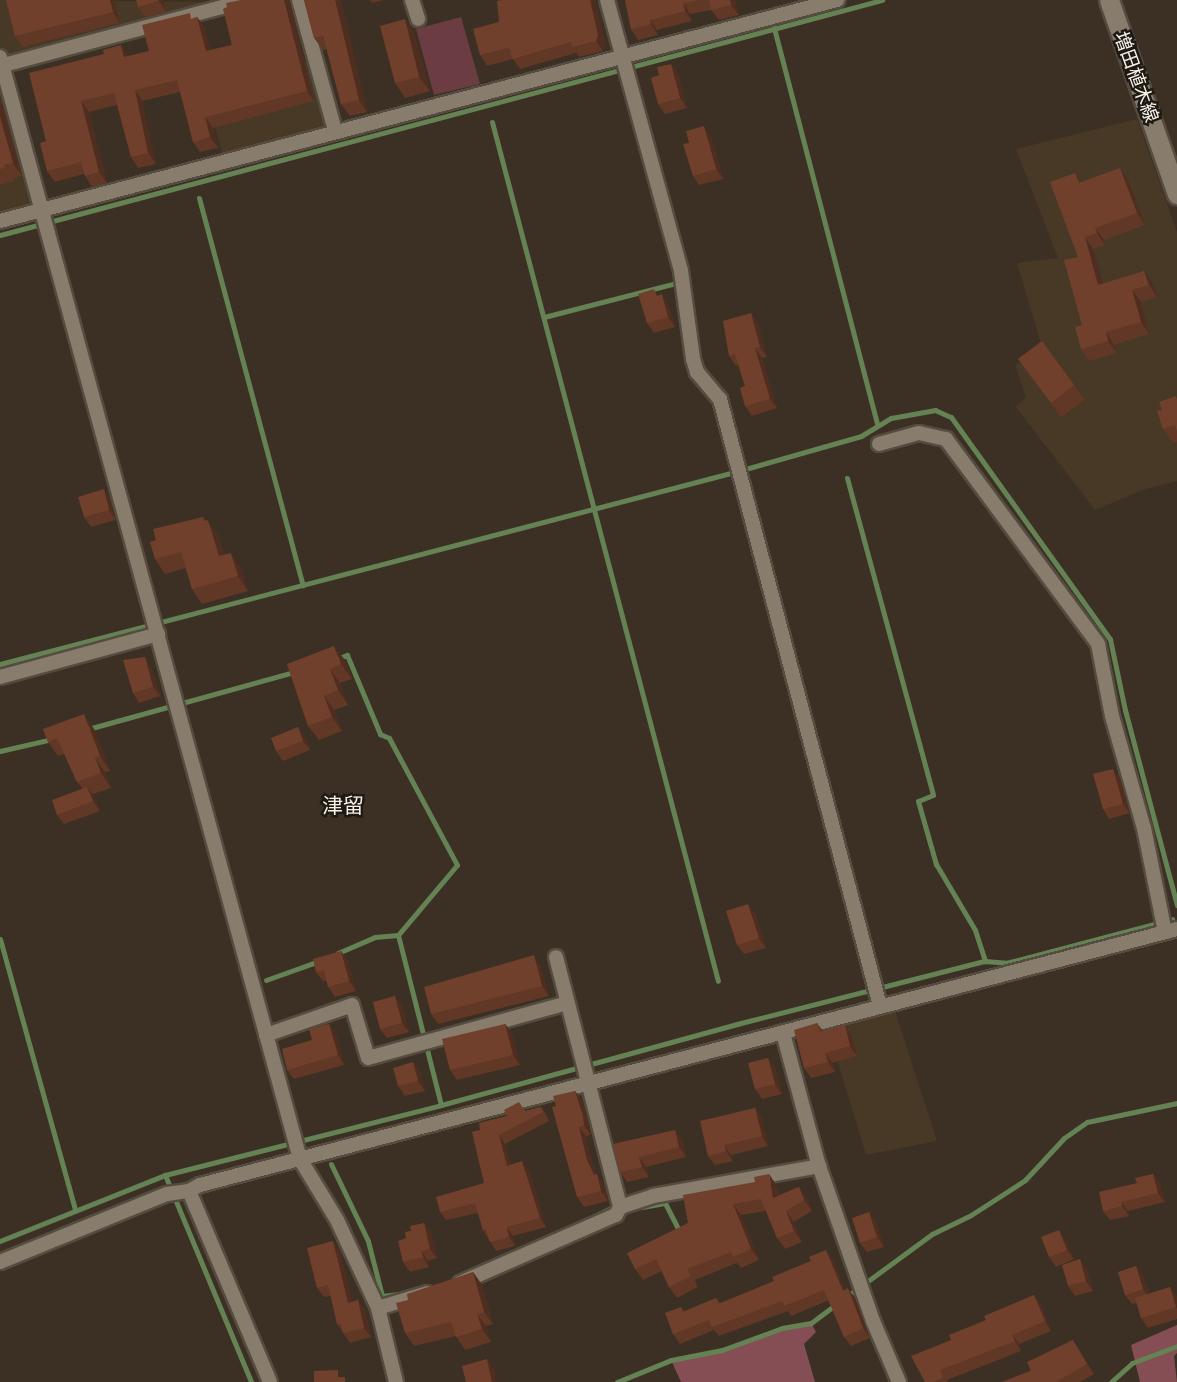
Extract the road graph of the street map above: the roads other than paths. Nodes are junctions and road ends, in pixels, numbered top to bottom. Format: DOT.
graph roads {
  1 [pos="248,0"];
  2 [pos="299,0"];
  3 [pos="412,0"];
  4 [pos="607,0"];
  5 [pos="837,0"];
  6 [pos="1108,0"];
  7 [pos="418,19"];
  8 [pos="1,62"];
  9 [pos="625,64"];
  10 [pos="335,131"];
  11 [pos="1177,194"];
  12 [pos="43,218"];
  13 [pos="0,221"];
  14 [pos="884,442"];
  15 [pos="156,627"];
  16 [pos="0,677"];
  17 [pos="1168,927"];
  18 [pos="556,957"];
  19 [pos="568,1003"];
  20 [pos="880,1006"];
  21 [pos="783,1033"];
  22 [pos="266,1035"];
  23 [pos="588,1080"];
  24 [pos="300,1159"];
  25 [pos="819,1166"];
  26 [pos="178,1192"];
  27 [pos="618,1211"];
  28 [pos="0,1262"];
  29 [pos="378,1308"];
  30 [pos="270,1382"];
  31 [pos="396,1382"];
  32 [pos="899,1382"];
  1 -- 8 [label="street"];
  2 -- 10 [label="street"];
  3 -- 7 [label="street"];
  4 -- 9 [label="street"];
  5 -- 9 [label="street"];
  6 -- 11 [label="street, 増田植木線"];
  8 -- 12 [label="street"];
  9 -- 10 [label="street"];
  9 -- 20 [label="street"];
  10 -- 12 [label="street"];
  12 -- 13 [label="street"];
  12 -- 15 [label="street"];
  14 -- 17 [label="street"];
  15 -- 16 [label="street"];
  15 -- 22 [label="street"];
  17 -- 20 [label="street"];
  18 -- 19 [label="street"];
  19 -- 22 [label="street"];
  19 -- 23 [label="street"];
  20 -- 21 [label="street"];
  21 -- 23 [label="street"];
  21 -- 25 [label="street"];
  22 -- 24 [label="street"];
  23 -- 24 [label="street"];
  23 -- 27 [label="street"];
  24 -- 26 [label="street"];
  24 -- 29 [label="street"];
  25 -- 27 [label="street"];
  25 -- 32 [label="street"];
  26 -- 28 [label="street"];
  26 -- 30 [label="street"];
  27 -- 29 [label="street"];
  29 -- 31 [label="street"];
}
